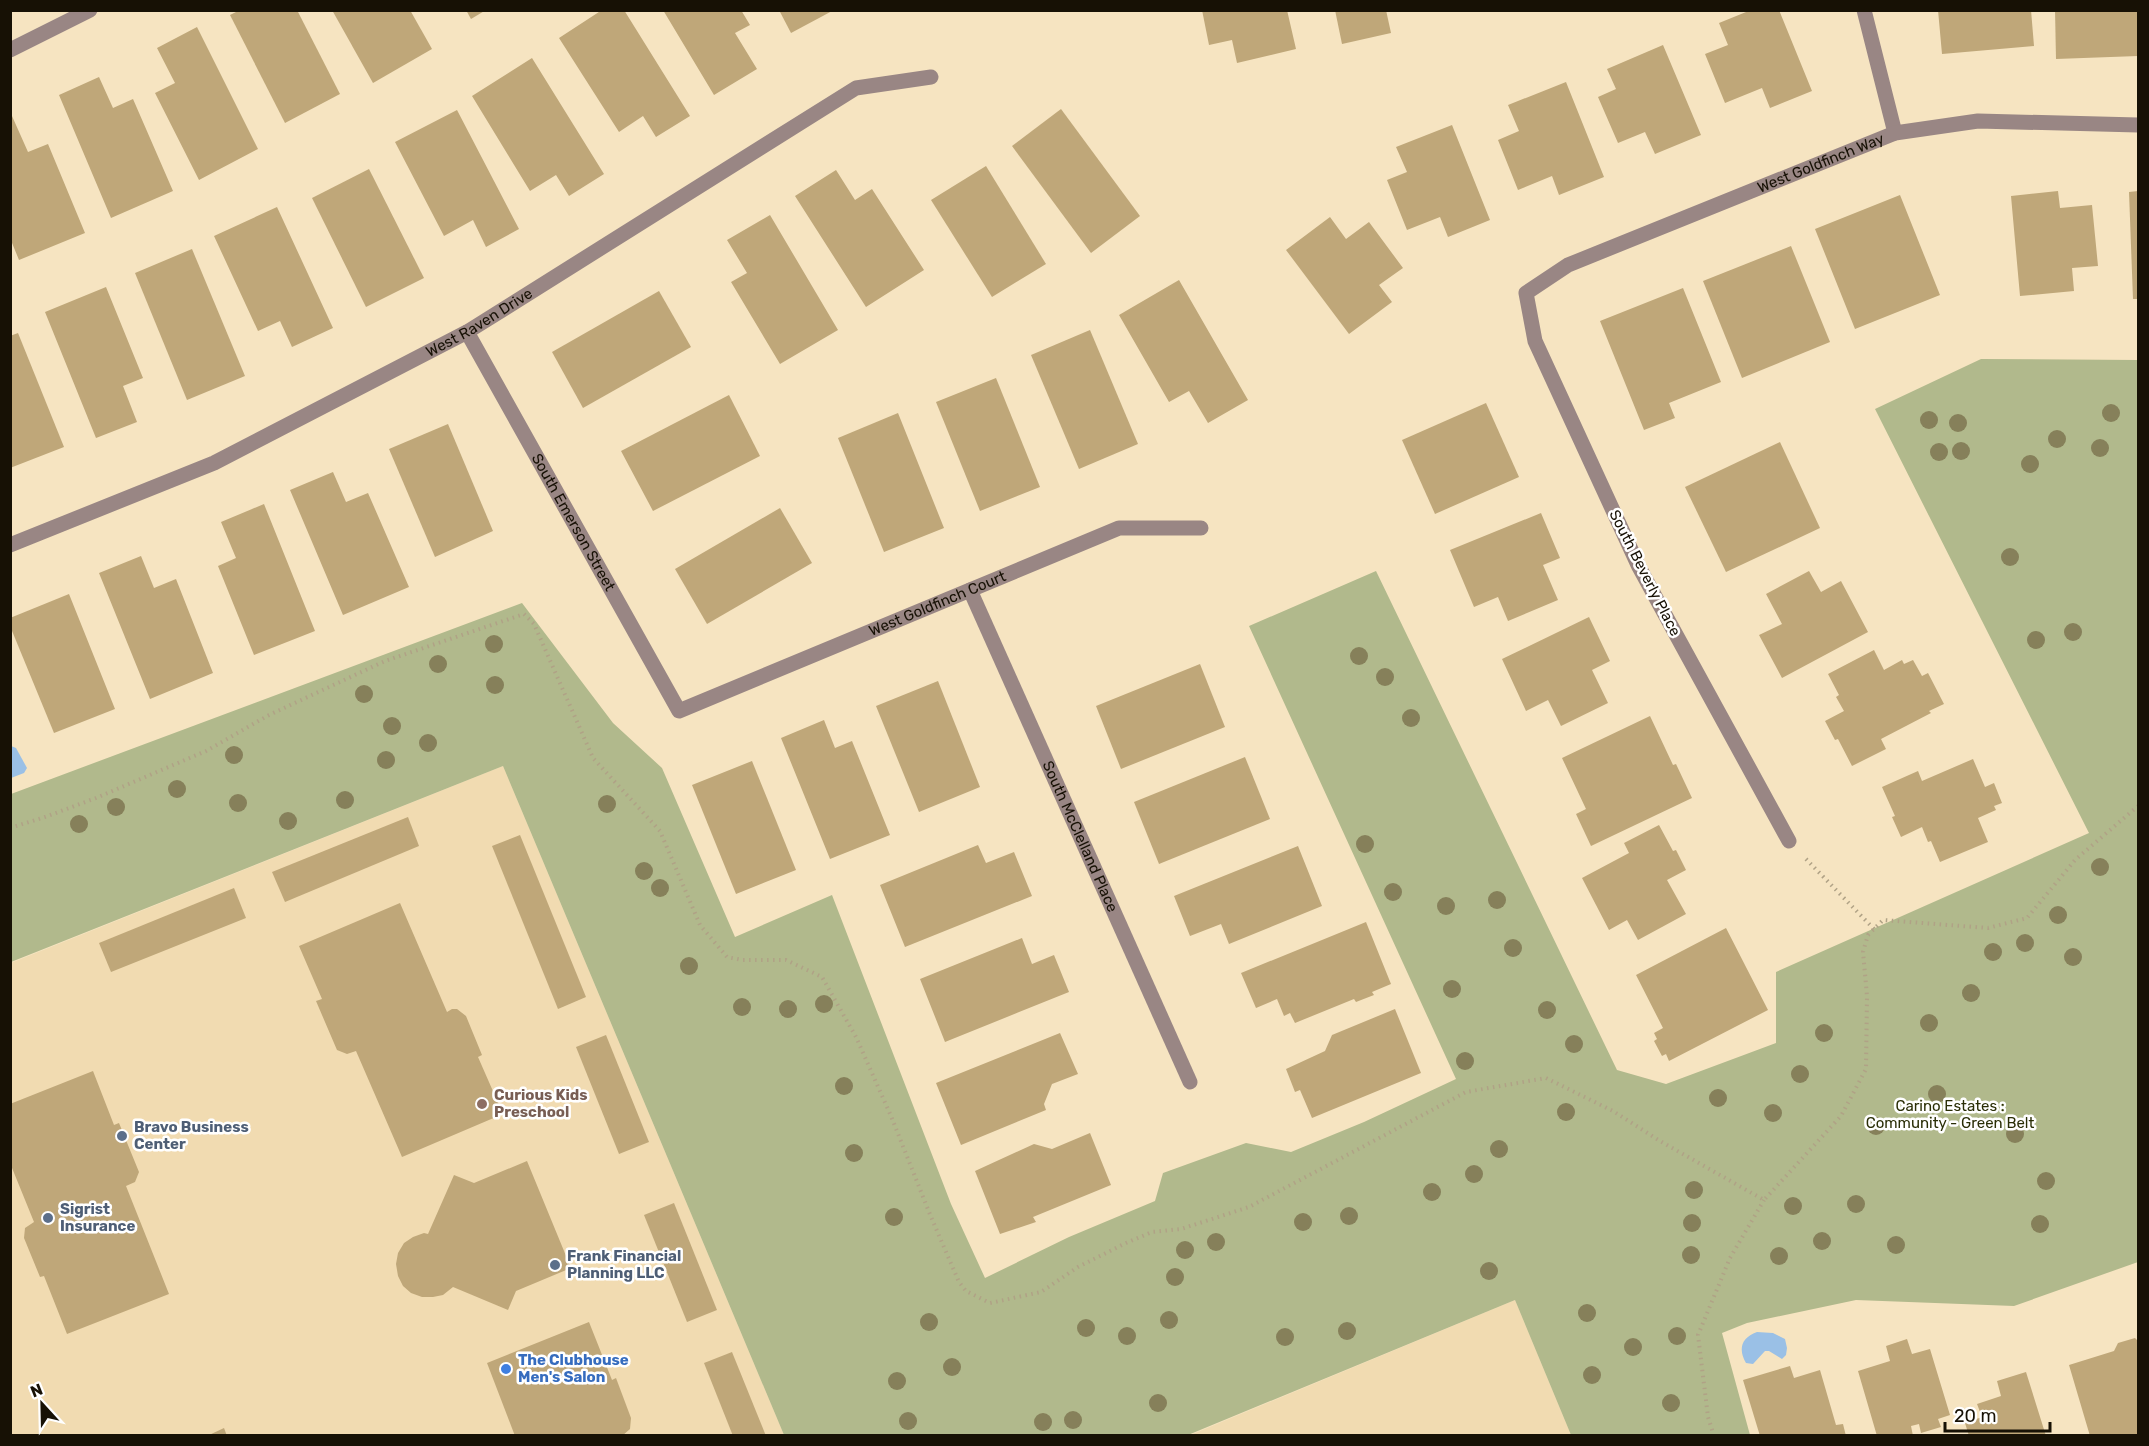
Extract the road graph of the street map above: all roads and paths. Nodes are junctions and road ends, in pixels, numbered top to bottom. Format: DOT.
graph roads {
  1 [pos="90,10"];
  2 [pos="1864,10"];
  3 [pos="10,50"];
  4 [pos="931,77"];
  5 [pos="2139,125"];
  6 [pos="1895,133"];
  7 [pos="1526,293"];
  8 [pos="467,332"];
  9 [pos="1201,528"];
  10 [pos="10,544"];
  11 [pos="970,590"];
  12 [pos="679,711"];
  13 [pos="2139,806"];
  14 [pos="10,828"];
  15 [pos="1789,841"];
  16 [pos="1874,929"];
  17 [pos="1190,1082"];
  18 [pos="1764,1200"];
  19 [pos="1714,1436"];
  1 -- 3 [label="street"];
  2 -- 6 [label="street"];
  4 -- 8 [label="street, West Raven Drive"];
  5 -- 6 [label="street, West Goldfinch Way"];
  6 -- 7 [label="street, West Goldfinch Way"];
  7 -- 15 [label="street, South Beverly Place"];
  8 -- 10 [label="street, West Raven Drive"];
  8 -- 12 [label="street, South Emerson Street"];
  9 -- 11 [label="street, West Goldfinch Court"];
  11 -- 12 [label="street, West Goldfinch Court"];
  11 -- 17 [label="street, South McClelland Place"];
  13 -- 16 [label="path"];
  14 -- 18 [label="path"];
  15 -- 16 [label="path"];
  16 -- 18 [label="path"];
  18 -- 19 [label="path"];
}
